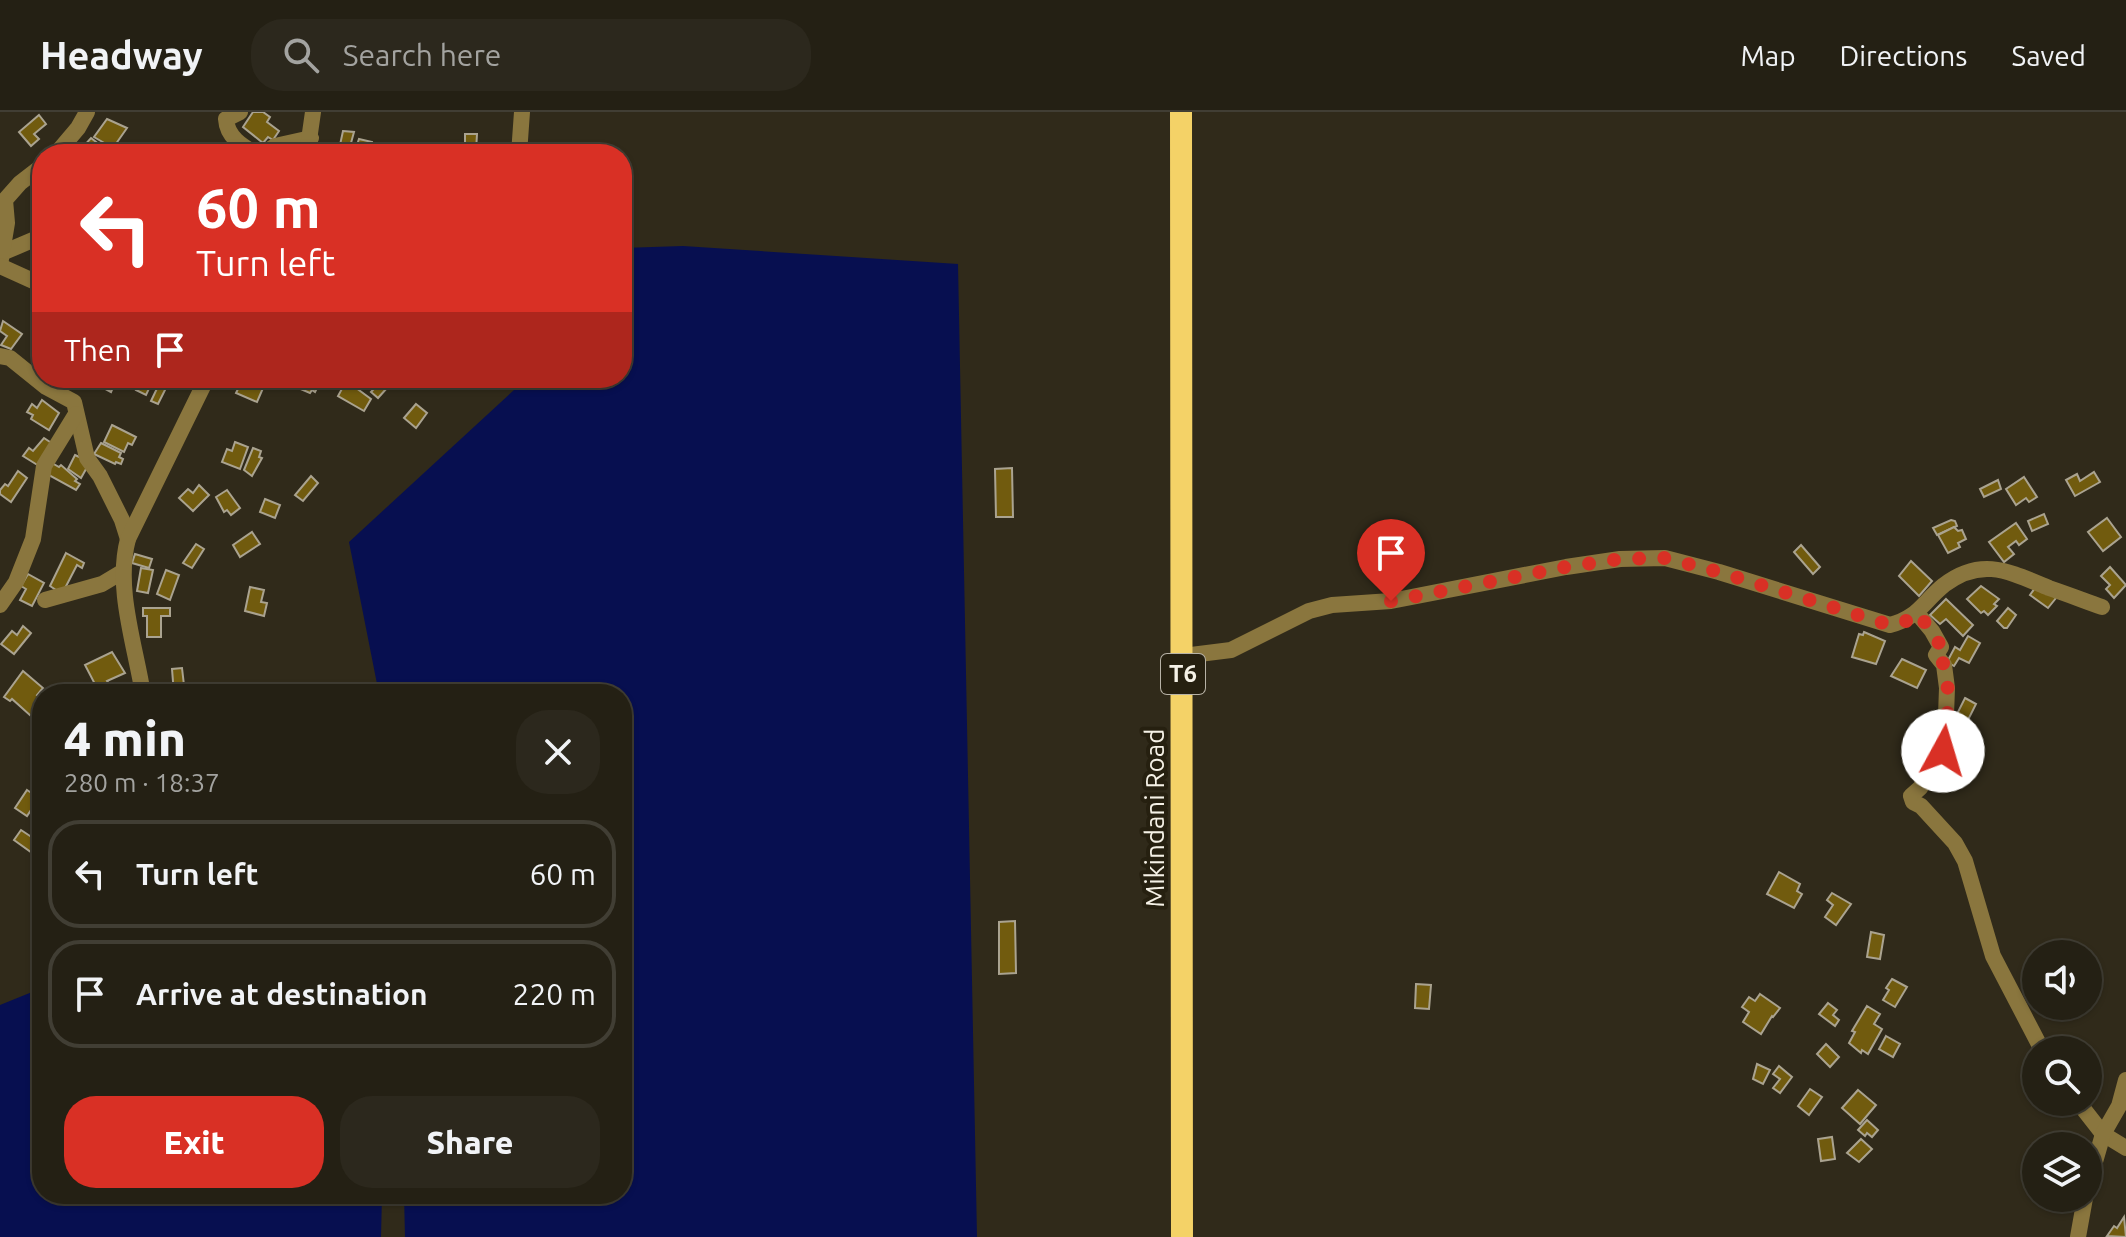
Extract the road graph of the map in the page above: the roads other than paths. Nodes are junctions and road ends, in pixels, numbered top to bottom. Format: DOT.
graph roads {
  1 [pos="240,112"];
  2 [pos="313,112"];
  3 [pos="522,112"];
  4 [pos="1181,112"];
  5 [pos="88,113"];
  6 [pos="64,144"];
  7 [pos="242,144"];
  8 [pos="309,144"];
  9 [pos="520,144"];
  10 [pos="32,174"];
  11 [pos="20,183"];
  12 [pos="0,191"];
  13 [pos="32,242"];
  14 [pos="1,261"];
  15 [pos="32,279"];
  16 [pos="0,356"];
  17 [pos="32,376"];
  18 [pos="48,388"];
  19 [pos="202,388"];
  20 [pos="76,414"];
  21 [pos="128,539"];
  22 [pos="122,572"];
  23 [pos="45,600"];
  24 [pos="0,605"];
  25 [pos="2102,607"];
  26 [pos="1917,613"];
  27 [pos="1183,656"];
  28 [pos="141,684"];
  29 [pos="2035,1036"];
  30 [pos="2126,1080"];
  31 [pos="2089,1116"];
  32 [pos="2103,1134"];
  33 [pos="2102,1137"];
  34 [pos="2126,1148"];
  35 [pos="2082,1212"];
  36 [pos="1182,1237"];
  37 [pos="2078,1237"];
  1 -- 7 [label="street"];
  2 -- 8 [label="street"];
  3 -- 9 [label="street"];
  4 -- 27 [label="highway, Mikindani Road / T6"];
  5 -- 6 [label="street"];
  10 -- 11 [label="street"];
  11 -- 12 [label="street"];
  11 -- 14 [label="street"];
  13 -- 14 [label="street"];
  14 -- 15 [label="street"];
  16 -- 17 [label="street"];
  18 -- 20 [label="street"];
  19 -- 21 [label="street"];
  20 -- 21 [label="street"];
  20 -- 24 [label="street"];
  21 -- 22 [label="street"];
  22 -- 23 [label="street"];
  22 -- 28 [label="street"];
  25 -- 26 [label="street"];
  26 -- 27 [label="street"];
  26 -- 29 [label="street"];
  27 -- 36 [label="highway, Mikindani Road / T6"];
  30 -- 32 [label="street"];
  31 -- 32 [label="street"];
  32 -- 33 [label="street"];
  32 -- 34 [label="street"];
  35 -- 37 [label="street"];
}
